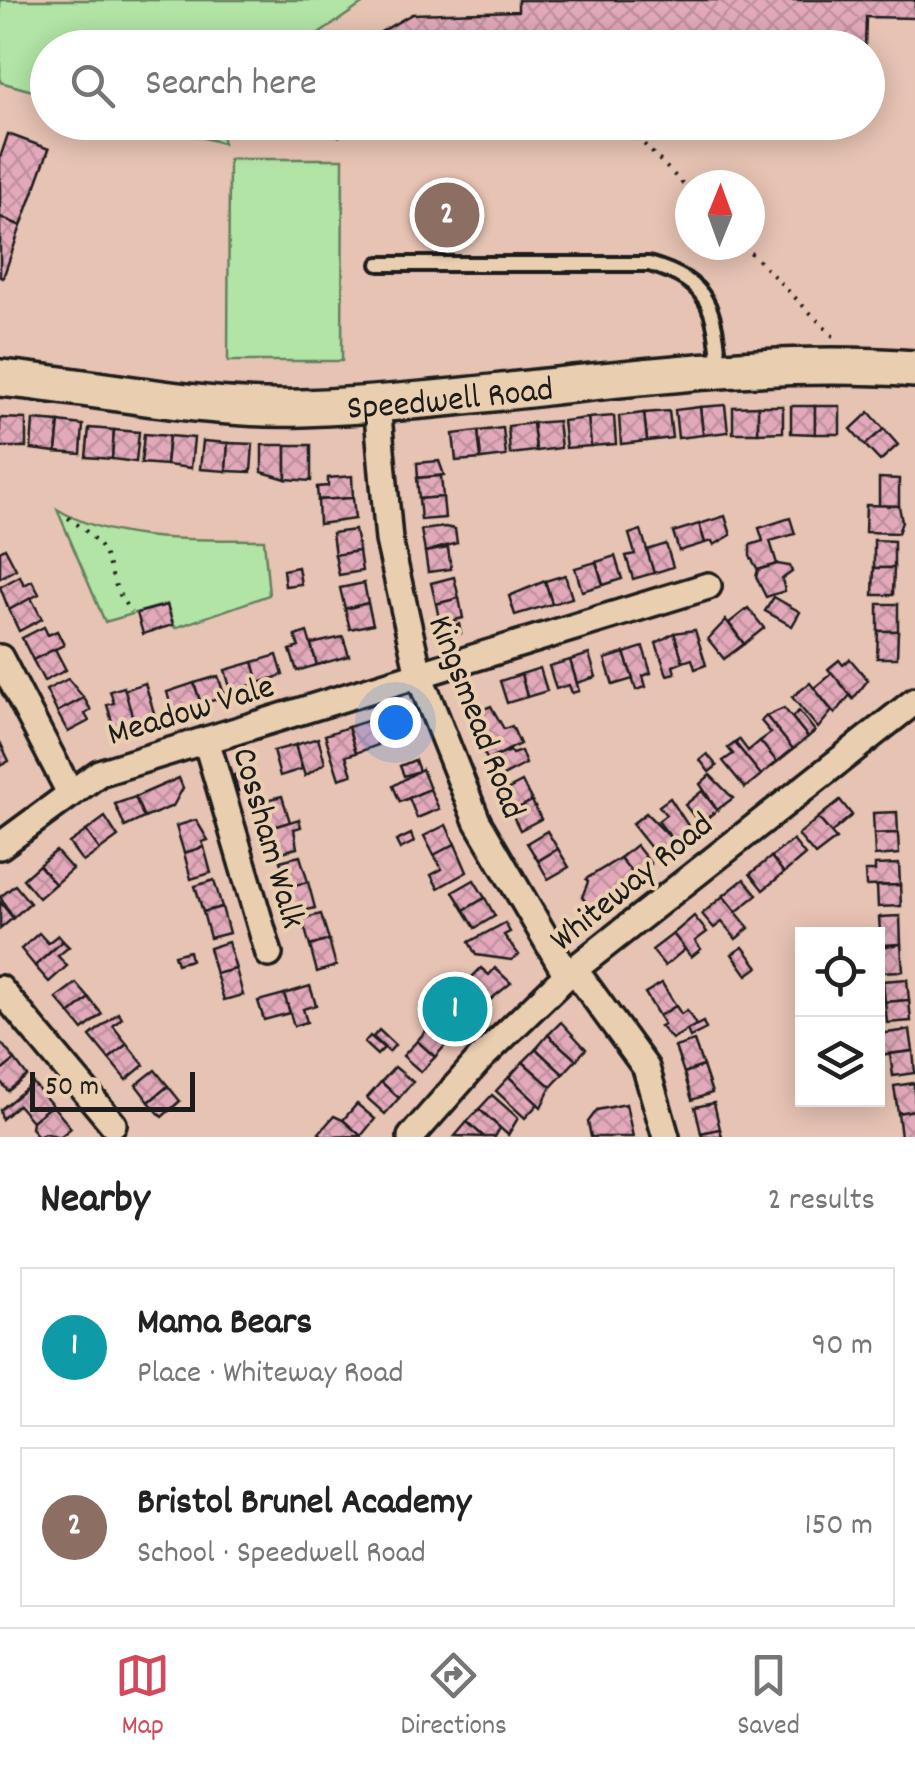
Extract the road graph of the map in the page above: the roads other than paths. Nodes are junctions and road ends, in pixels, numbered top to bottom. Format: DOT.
graph roads {
  1 [pos="380,264"];
  2 [pos="910,367"];
  3 [pos="720,370"];
  4 [pos="0,378"];
  5 [pos="377,404"];
  6 [pos="708,586"];
  7 [pos="0,658"];
  8 [pos="419,675"];
  9 [pos="914,703"];
  10 [pos="206,740"];
  11 [pos="69,792"];
  12 [pos="0,846"];
  13 [pos="269,954"];
  14 [pos="571,972"];
  15 [pos="0,989"];
  16 [pos="114,1124"];
  17 [pos="411,1137"];
  18 [pos="666,1137"];
  1 -- 3 [label="lane"];
  2 -- 3 [label="street, Speedwell Road"];
  3 -- 5 [label="street, Speedwell Road"];
  4 -- 5 [label="street, Speedwell Road"];
  5 -- 8 [label="street, Kingsmead Road"];
  6 -- 8 [label="street, Meadow Vale"];
  7 -- 11 [label="street"];
  8 -- 10 [label="street, Meadow Vale"];
  8 -- 14 [label="street, Kingsmead Road"];
  9 -- 14 [label="street, Whiteway Road"];
  10 -- 11 [label="street, Meadow Vale"];
  10 -- 13 [label="street, Cossham Walk"];
  11 -- 12 [label="street, Meadow Vale"];
  14 -- 17 [label="street, Whiteway Road"];
  14 -- 18 [label="street, Kingsmead Road"];
  15 -- 16 [label="street"];
}
